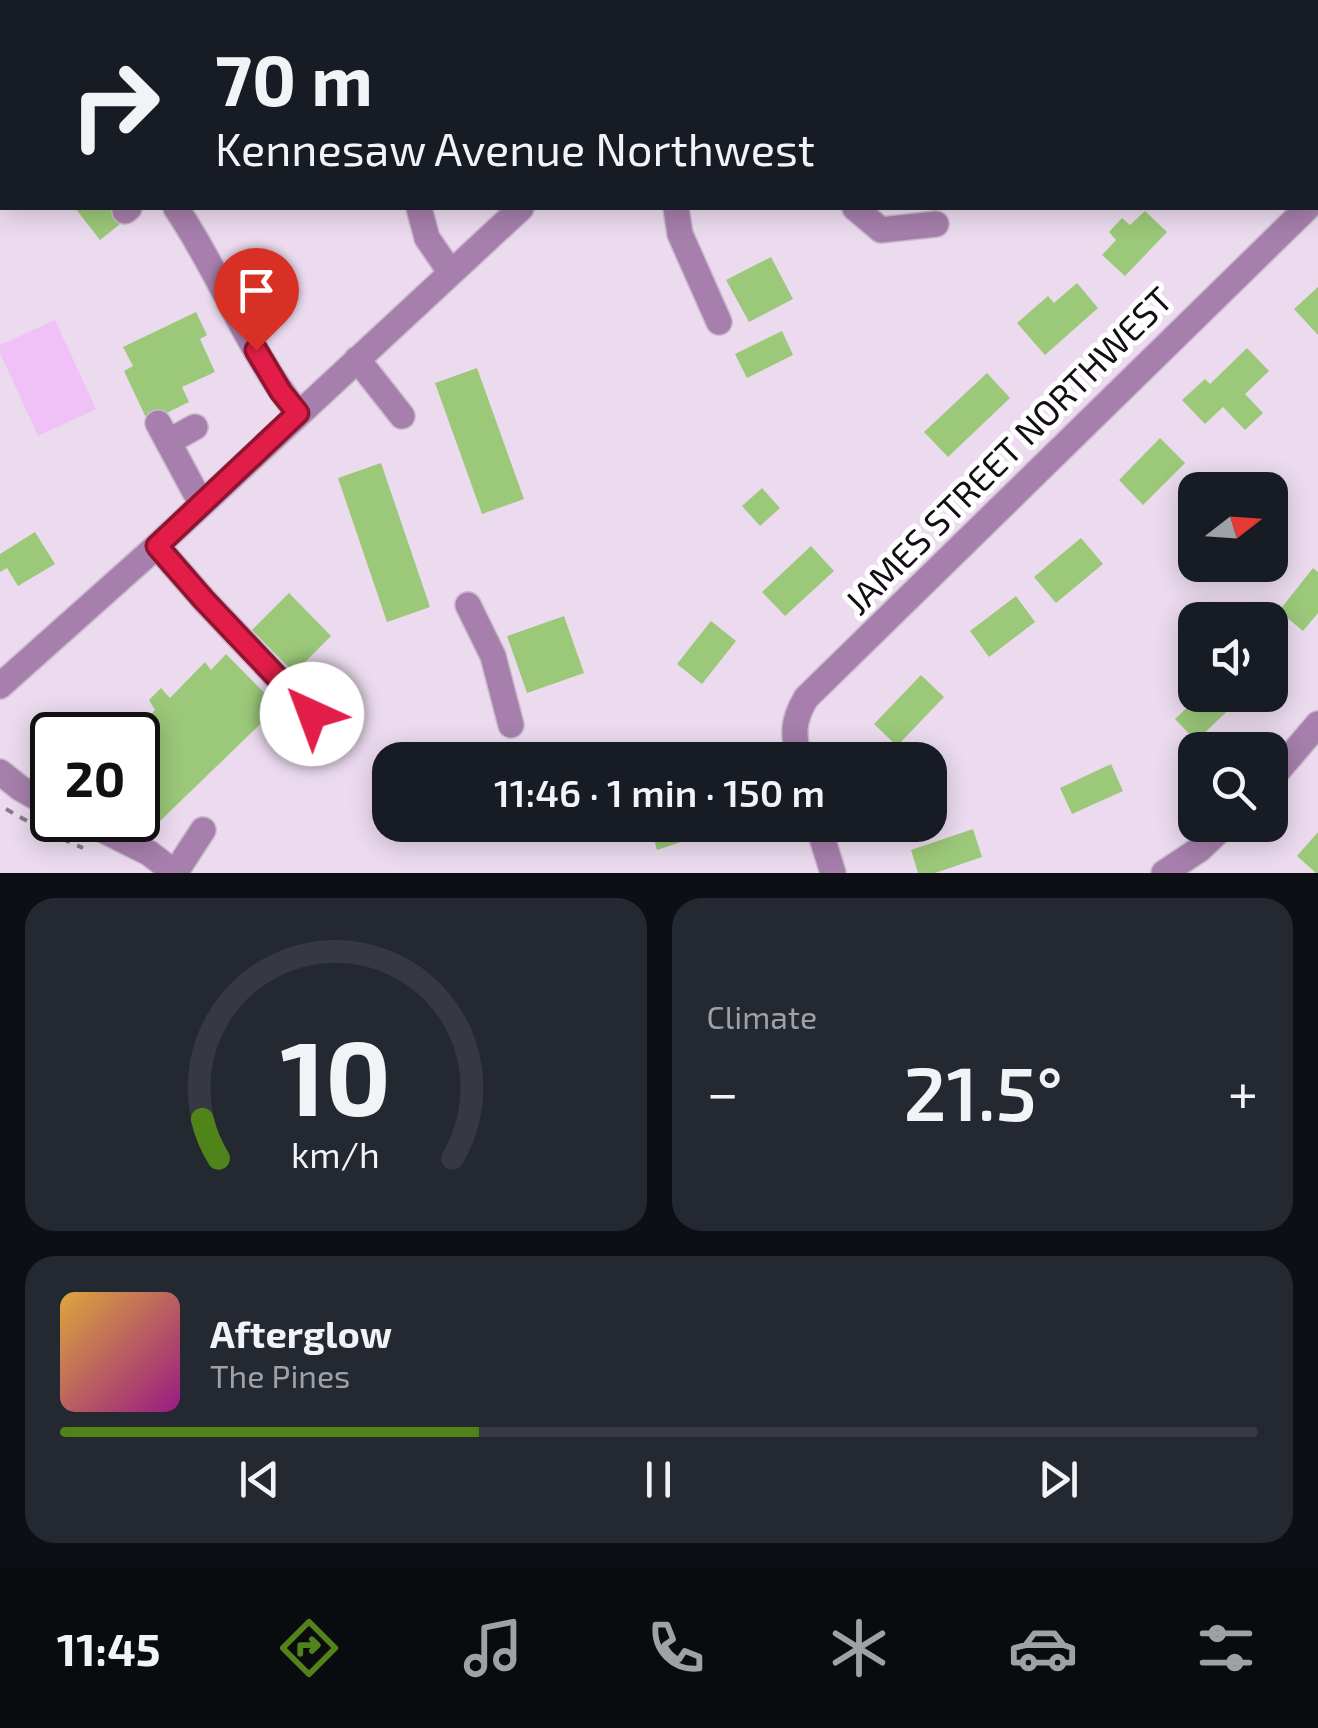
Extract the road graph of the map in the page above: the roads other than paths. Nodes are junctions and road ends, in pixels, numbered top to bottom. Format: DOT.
graph roads {
  1 [pos="177,210"];
  2 [pos="419,210"];
  3 [pos="519,210"];
  4 [pos="676,210"];
  5 [pos="856,210"];
  6 [pos="1306,210"];
  7 [pos="936,224"];
  8 [pos="451,272"];
  9 [pos="719,322"];
  10 [pos="357,359"];
  11 [pos="298,413"];
  12 [pos="402,416"];
  13 [pos="195,427"];
  14 [pos="201,504"];
  15 [pos="157,546"];
  16 [pos="468,605"];
  17 [pos="0,686"];
  18 [pos="312,714"];
  19 [pos="1318,724"];
  20 [pos="511,725"];
  21 [pos="795,742"];
  22 [pos="1288,759"];
  23 [pos="0,772"];
  24 [pos="30,794"];
  25 [pos="203,830"];
  26 [pos="127,842"];
  27 [pos="823,842"];
  28 [pos="1207,842"];
  29 [pos="175,873"];
  30 [pos="833,873"];
  31 [pos="1164,873"];
  1 -- 11 [label="street"];
  2 -- 8 [label="street"];
  3 -- 8 [label="street"];
  4 -- 9 [label="street"];
  5 -- 7 [label="street"];
  6 -- 21 [label="street, JAMES STREET NORTHWEST"];
  8 -- 10 [label="street"];
  10 -- 11 [label="street"];
  10 -- 12 [label="street"];
  11 -- 14 [label="street"];
  13 -- 14 [label="street"];
  14 -- 15 [label="street"];
  15 -- 17 [label="street"];
  15 -- 18 [label="street"];
  16 -- 20 [label="street"];
  19 -- 22 [label="street"];
  23 -- 24 [label="street"];
  25 -- 29 [label="street"];
  26 -- 29 [label="street"];
  27 -- 30 [label="street"];
  28 -- 31 [label="street"];
}
